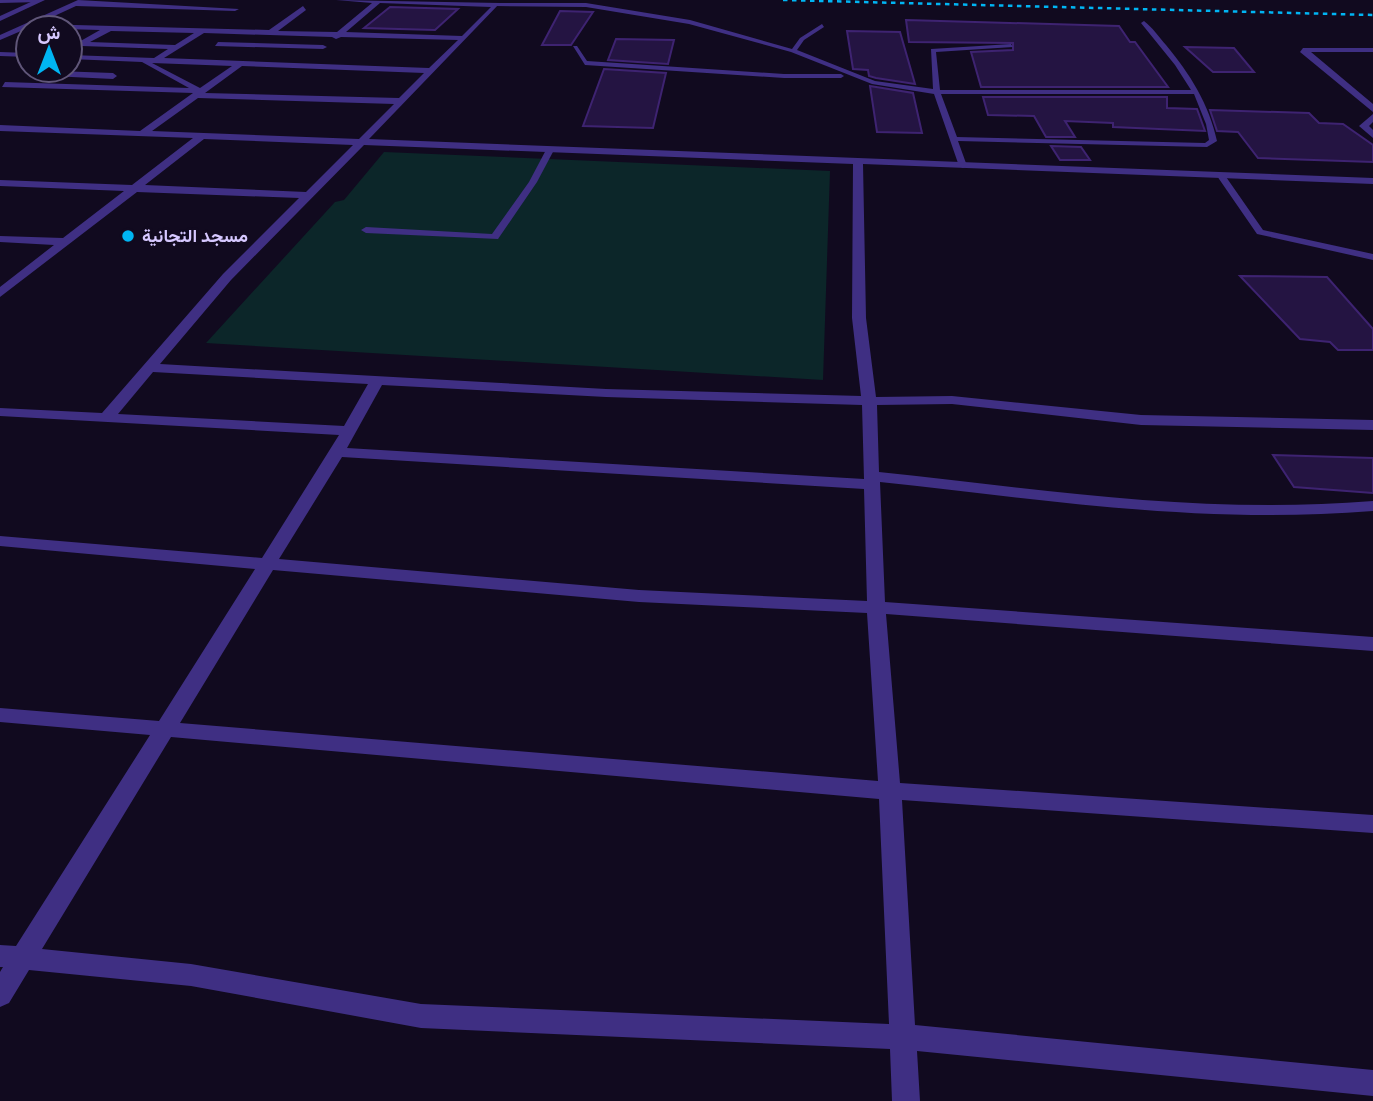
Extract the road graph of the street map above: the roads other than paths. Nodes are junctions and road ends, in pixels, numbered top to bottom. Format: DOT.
graph roads {
  1 [pos="83,0"];
  2 [pos="163,0"];
  3 [pos="340,0"];
  4 [pos="0,1"];
  5 [pos="39,1"];
  6 [pos="379,1"];
  7 [pos="74,4"];
  8 [pos="497,5"];
  9 [pos="149,8"];
  10 [pos="303,8"];
  11 [pos="53,14"];
  12 [pos="14,20"];
  13 [pos="1144,23"];
  14 [pos="822,26"];
  15 [pos="84,27"];
  16 [pos="111,28"];
  17 [pos="201,32"];
  18 [pos="270,33"];
  19 [pos="339,34"];
  20 [pos="463,38"];
  21 [pos="84,42"];
  22 [pos="197,43"];
  23 [pos="211,44"];
  24 [pos="180,45"];
  25 [pos="252,45"];
  26 [pos="323,47"];
  27 [pos="575,47"];
  28 [pos="1012,47"];
  29 [pos="1373,50"];
  30 [pos="793,51"];
  31 [pos="167,53"];
  32 [pos="84,57"];
  33 [pos="306,57"];
  34 [pos="138,59"];
  35 [pos="239,59"];
  36 [pos="156,60"];
  37 [pos="300,66"];
  38 [pos="429,71"];
  39 [pos="84,74"];
  40 [pos="113,76"];
  41 [pos="849,76"];
  42 [pos="4,84"];
  43 [pos="1349,90"];
  44 [pos="1373,90"];
  45 [pos="937,92"];
  46 [pos="1196,92"];
  47 [pos="199,93"];
  48 [pos="400,101"];
  49 [pos="1372,117"];
  50 [pos="0,128"];
  51 [pos="144,132"];
  52 [pos="203,135"];
  53 [pos="1373,135"];
  54 [pos="954,139"];
  55 [pos="358,141"];
  56 [pos="550,150"];
  57 [pos="858,162"];
  58 [pos="963,166"];
  59 [pos="1221,176"];
  60 [pos="1373,181"];
  61 [pos="0,183"];
  62 [pos="136,188"];
  63 [pos="308,195"];
  64 [pos="366,230"];
  65 [pos="0,239"];
  66 [pos="66,242"];
  67 [pos="1373,257"];
  68 [pos="0,293"];
  69 [pos="150,368"];
  70 [pos="376,382"];
  71 [pos="869,401"];
  72 [pos="0,412"];
  73 [pos="107,417"];
  74 [pos="1373,425"];
  75 [pos="348,431"];
  76 [pos="337,452"];
  77 [pos="873,480"];
  78 [pos="1373,506"];
  79 [pos="0,541"];
  80 [pos="266,564"];
  81 [pos="876,607"];
  82 [pos="1373,644"];
  83 [pos="0,715"];
  84 [pos="166,729"];
  85 [pos="890,791"];
  86 [pos="1373,824"];
  87 [pos="12,957"];
  88 [pos="0,995"];
  89 [pos="905,1037"];
  90 [pos="1373,1083"];
  91 [pos="906,1101"];
  1 -- 7 [label="street"];
  2 -- 9 [label="street"];
  3 -- 6 [label="street"];
  4 -- 5 [label="lane"];
  5 -- 12 [label="street"];
  6 -- 8 [label="street"];
  6 -- 19 [label="street"];
  7 -- 9 [label="street"];
  7 -- 11 [label="street"];
  8 -- 20 [label="street"];
  8 -- 30 [label="lane"];
  9 -- 16 [label="street"];
  9 -- 17 [label="street"];
  10 -- 18 [label="street"];
  13 -- 46 [label="lane"];
  14 -- 30 [label="lane"];
  15 -- 16 [label="street"];
  16 -- 17 [label="street"];
  16 -- 21 [label="street"];
  17 -- 18 [label="street"];
  17 -- 24 [label="street"];
  18 -- 19 [label="street"];
  19 -- 20 [label="street"];
  19 -- 26 [label="street"];
  20 -- 38 [label="street"];
  21 -- 24 [label="street"];
  22 -- 24 [label="street"];
  23 -- 25 [label="street"];
  24 -- 31 [label="street"];
  25 -- 26 [label="street"];
  25 -- 35 [label="street"];
  26 -- 37 [label="street"];
  27 -- 41 [label="lane"];
  28 -- 45 [label="lane"];
  29 -- 43 [label="street"];
  30 -- 41 [label="lane"];
  31 -- 35 [label="street"];
  31 -- 36 [label="street"];
  32 -- 34 [label="street"];
  33 -- 35 [label="street"];
  34 -- 36 [label="street"];
  34 -- 47 [label="street"];
  35 -- 36 [label="street"];
  35 -- 37 [label="street"];
  35 -- 47 [label="street"];
  37 -- 38 [label="street"];
  38 -- 48 [label="street"];
  39 -- 40 [label="street"];
  41 -- 45 [label="lane"];
  42 -- 47 [label="street"];
  43 -- 44 [label="street"];
  43 -- 49 [label="street"];
  45 -- 46 [label="lane"];
  45 -- 54 [label="lane"];
  46 -- 54 [label="lane"];
  47 -- 48 [label="street"];
  47 -- 51 [label="street"];
  48 -- 55 [label="street"];
  49 -- 53 [label="street"];
  50 -- 51 [label="street"];
  51 -- 52 [label="street"];
  52 -- 55 [label="street"];
  52 -- 62 [label="street"];
  54 -- 58 [label="lane"];
  55 -- 56 [label="street"];
  55 -- 63 [label="street"];
  56 -- 57 [label="street"];
  56 -- 64 [label="lane"];
  57 -- 58 [label="street"];
  57 -- 71 [label="street"];
  58 -- 59 [label="street"];
  59 -- 60 [label="street"];
  59 -- 67 [label="lane"];
  61 -- 62 [label="street"];
  62 -- 63 [label="street"];
  62 -- 66 [label="street"];
  63 -- 69 [label="street"];
  65 -- 66 [label="street"];
  66 -- 68 [label="street"];
  69 -- 70 [label="street"];
  69 -- 73 [label="street"];
  70 -- 71 [label="street"];
  70 -- 75 [label="street"];
  71 -- 74 [label="street"];
  71 -- 77 [label="street"];
  72 -- 73 [label="street"];
  73 -- 75 [label="street"];
  75 -- 76 [label="street"];
  76 -- 77 [label="street"];
  76 -- 80 [label="street"];
  77 -- 78 [label="street"];
  77 -- 81 [label="street"];
  79 -- 80 [label="street"];
  80 -- 81 [label="street"];
  80 -- 84 [label="street"];
  81 -- 82 [label="street"];
  81 -- 85 [label="street"];
  83 -- 84 [label="street"];
  84 -- 85 [label="street"];
  84 -- 87 [label="street"];
  85 -- 86 [label="street"];
  85 -- 89 [label="street"];
  87 -- 88 [label="street"];
  87 -- 89 [label="street"];
  89 -- 90 [label="street"];
  89 -- 91 [label="street"];
}
